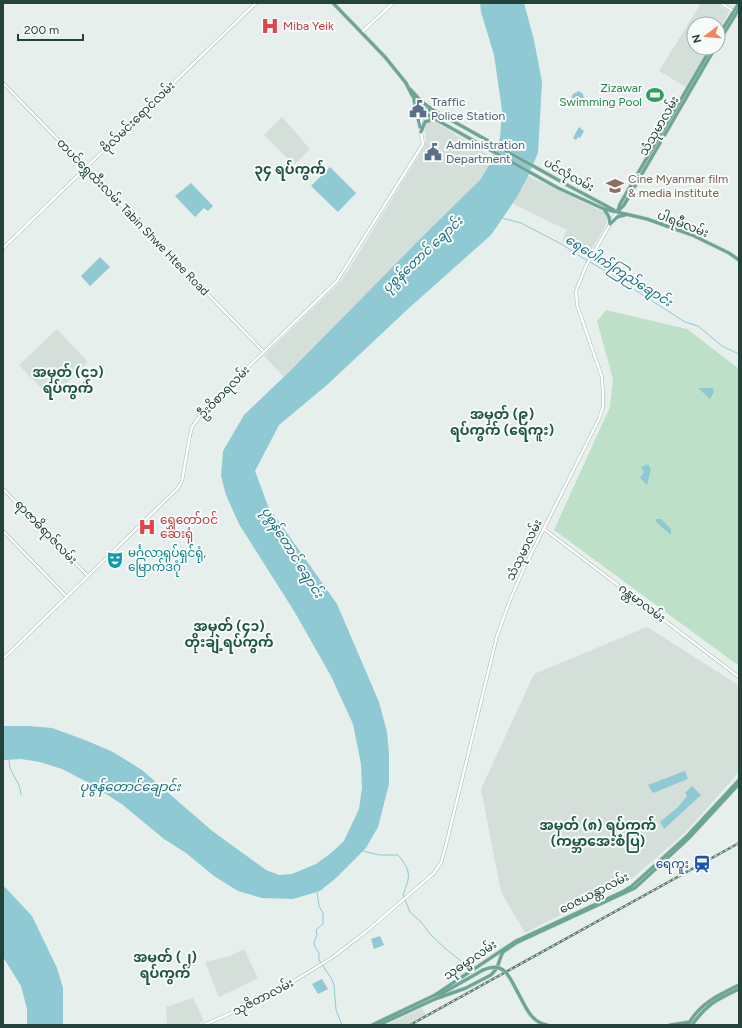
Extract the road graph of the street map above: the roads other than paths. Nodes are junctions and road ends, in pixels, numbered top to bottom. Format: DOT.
graph roads {
  1 [pos="256,3"];
  2 [pos="333,3"];
  3 [pos="393,3"];
  4 [pos="721,3"];
  5 [pos="739,3"];
  6 [pos="739,9"];
  7 [pos="736,13"];
  8 [pos="726,26"];
  9 [pos="726,30"];
  10 [pos="362,32"];
  11 [pos="706,56"];
  12 [pos="710,56"];
  13 [pos="3,83"];
  14 [pos="406,83"];
  15 [pos="412,95"];
  16 [pos="418,98"];
  17 [pos="424,111"];
  18 [pos="434,119"];
  19 [pos="420,127"];
  20 [pos="468,131"];
  21 [pos="421,132"];
  22 [pos="651,149"];
  23 [pos="655,151"];
  24 [pos="86,168"];
  25 [pos="622,204"];
  26 [pos="605,207"];
  27 [pos="617,212"];
  28 [pos="629,215"];
  29 [pos="610,224"];
  30 [pos="3,248"];
  31 [pos="739,260"];
  32 [pos="264,352"];
  33 [pos="3,488"];
  34 [pos="544,530"];
  35 [pos="3,531"];
  36 [pos="88,576"];
  37 [pos="69,595"];
  38 [pos="3,659"];
  39 [pos="739,677"];
  40 [pos="739,780"];
  41 [pos="739,784"];
  42 [pos="516,942"];
  43 [pos="324,963"];
  44 [pos="739,985"];
  45 [pos="739,989"];
  46 [pos="435,997"];
  47 [pos="689,1023"];
  48 [pos="204,1025"];
  49 [pos="372,1025"];
  50 [pos="379,1025"];
  51 [pos="547,1025"];
  52 [pos="670,1025"];
  53 [pos="692,1025"];
  1 -- 24 [label="main road, ဗိုလ်မင်းရောင်လမ်း"];
  2 -- 10 [label="main road"];
  3 -- 10 [label="main road"];
  4 -- 7 [label="main road"];
  5 -- 7 [label="main road"];
  6 -- 7 [label="main road"];
  7 -- 8 [label="main road"];
  7 -- 9 [label="main road"];
  10 -- 14 [label="main road"];
  11 -- 22 [label="main road, သံသုမာလမ်း"];
  12 -- 23 [label="main road, သံသုမာလမ်း"];
  13 -- 24 [label="main road, တပင်ရွှေထီးလမ်း Tabin Shwe Htee Road"];
  14 -- 15 [label="main road"];
  14 -- 16 [label="main road"];
  15 -- 17 [label="main road"];
  15 -- 19 [label="main road"];
  16 -- 17 [label="main road"];
  16 -- 20 [label="main road"];
  17 -- 18 [label="main road"];
  17 -- 19 [label="main road"];
  17 -- 20 [label="main road"];
  18 -- 21 [label="main road"];
  18 -- 26 [label="main road, ပင်လုံလမ်း"];
  19 -- 21 [label="main road, ဦးဝိစာရလမ်း"];
  20 -- 26 [label="main road, ပင်လုံလမ်း"];
  21 -- 32 [label="main road, ဦးဝိစာရလမ်း"];
  22 -- 23 [label="main road"];
  22 -- 25 [label="main road, သံသုမာလမ်း"];
  23 -- 25 [label="main road, သံသုမာလမ်း"];
  24 -- 30 [label="main road, ဗိုလ်မင်းရောင်လမ်း"];
  24 -- 32 [label="main road, တပင်ရွှေထီးလမ်း Tabin Shwe Htee Road"];
  25 -- 26 [label="main road"];
  25 -- 27 [label="main road, သံသုမာလမ်း"];
  25 -- 28 [label="main road"];
  26 -- 27 [label="main road, ပင်လုံလမ်း"];
  26 -- 29 [label="main road"];
  27 -- 28 [label="main road, ပါရမီလမ်း"];
  27 -- 29 [label="main road, သံသုမာလမ်း"];
  28 -- 29 [label="main road"];
  28 -- 31 [label="main road, ပါရမီလမ်း"];
  29 -- 34 [label="main road, သံသုမာလမ်း"];
  32 -- 36 [label="main road, ဦးဝိစာရလမ်း"];
  33 -- 36 [label="main road, ရာဇာဓိရာဇ်လမ်း"];
  34 -- 39 [label="main road, ဂန္တမာလမ်း"];
  34 -- 43 [label="main road, သံသုမာလမ်း"];
  35 -- 37 [label="main road"];
  36 -- 37 [label="main road, ဦးဝိစာရလမ်း"];
  37 -- 38 [label="main road, ဦးဝိစာရလမ်း"];
  40 -- 42 [label="main road, ဝေဇယန္တာလမ်း"];
  41 -- 42 [label="main road, ဝေဇယန္တာလမ်း"];
  42 -- 46 [label="main road, သုဓမ္မာလမ်း"];
  42 -- 46 [label="main road, သုဓမ္မာလမ်း"];
  43 -- 48 [label="main road, သုဇိတာလမ်း"];
  44 -- 47 [label="main road"];
  45 -- 53 [label="main road"];
  46 -- 49 [label="main road, သုဓမ္မာလမ်း"];
  46 -- 50 [label="main road, သုဓမ္မာလမ်း"];
  46 -- 51 [label="main road, သုဓမ္မာလမ်း, bridge"];
  47 -- 52 [label="main road"];
}
